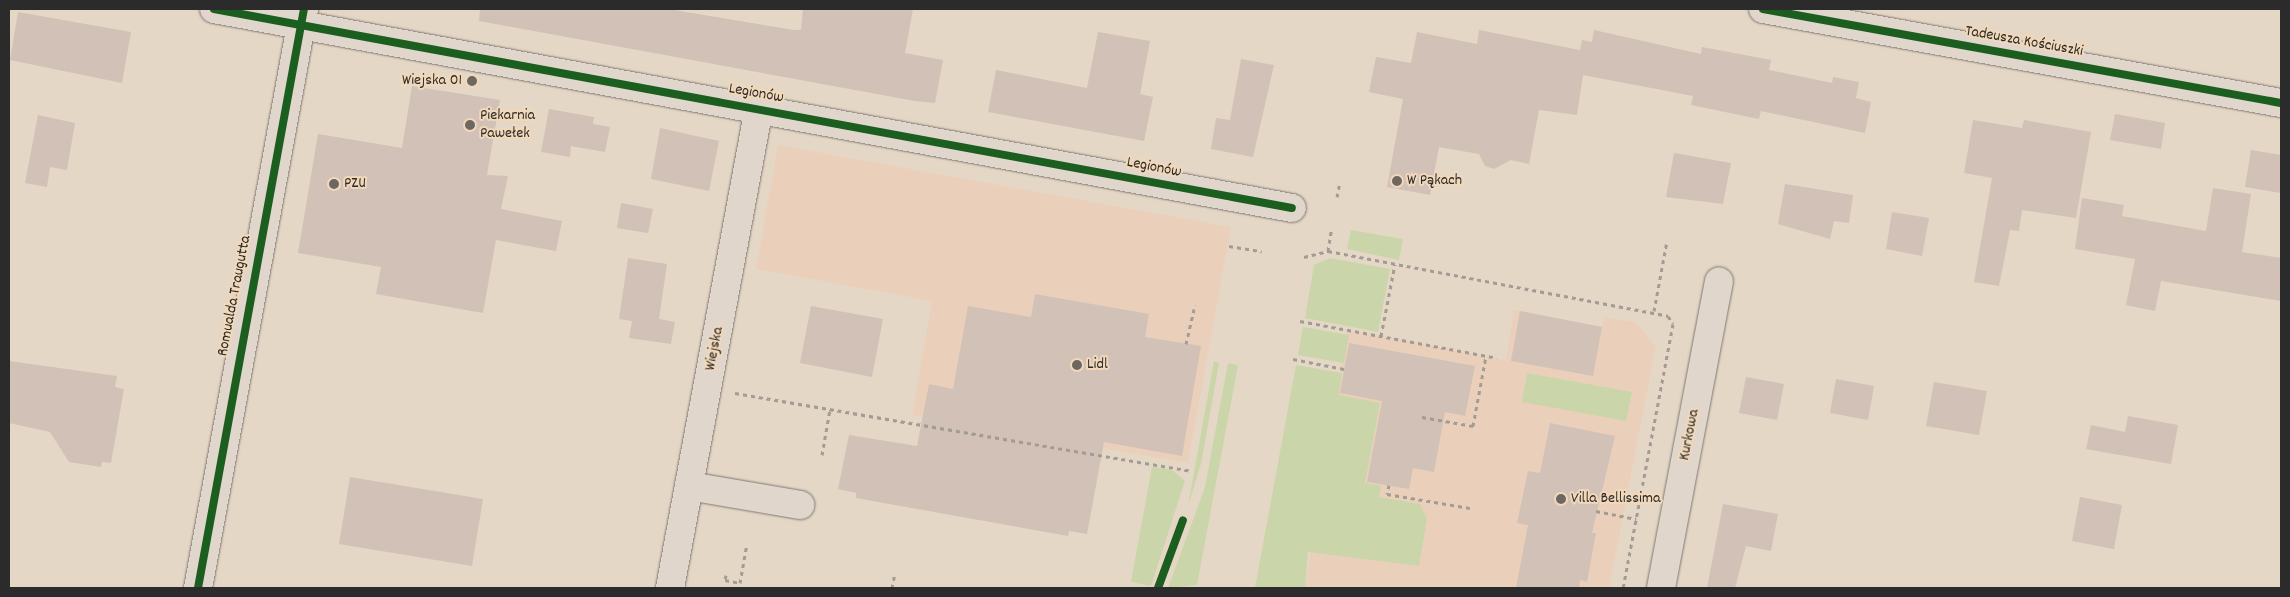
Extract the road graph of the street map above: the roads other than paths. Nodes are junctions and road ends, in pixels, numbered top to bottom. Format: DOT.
graph roads {
  1 [pos="214,9"];
  2 [pos="1762,9"];
  3 [pos="302,17"];
  4 [pos="2281,102"];
  5 [pos="759,109"];
  6 [pos="1292,208"];
  7 [pos="1719,281"];
  8 [pos="690,486"];
  9 [pos="800,505"];
  10 [pos="198,588"];
  11 [pos="670,588"];
  12 [pos="1661,588"];
  1 -- 3 [label="street, Legionów"];
  2 -- 4 [label="street, Tadeusza Kościuszki"];
  3 -- 5 [label="street, Legionów"];
  3 -- 10 [label="street, Romualda Traugutta"];
  5 -- 6 [label="street, Legionów"];
  5 -- 8 [label="street, Wiejska"];
  7 -- 12 [label="street, Kurkowa"];
  8 -- 9 [label="street"];
  8 -- 11 [label="street, Wiejska"];
}
